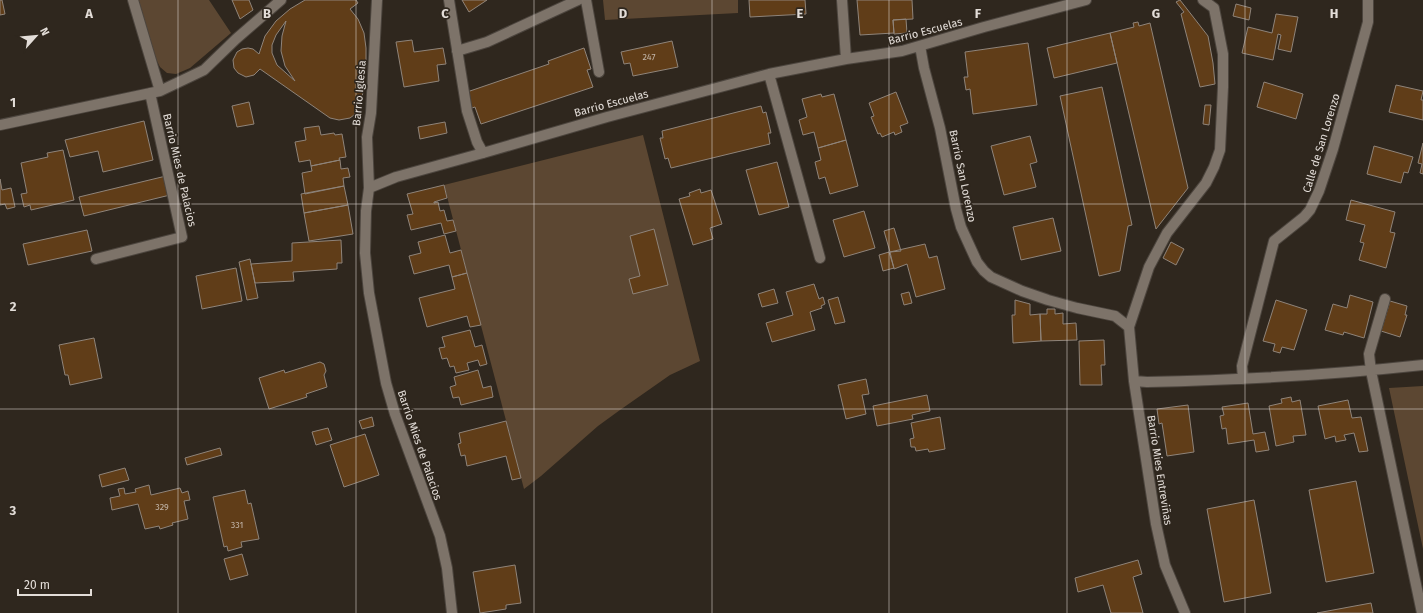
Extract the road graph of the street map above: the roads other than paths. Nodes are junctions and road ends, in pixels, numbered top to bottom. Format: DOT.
graph roads {
  1 [pos="133,0"];
  2 [pos="281,0"];
  3 [pos="377,0"];
  4 [pos="449,0"];
  5 [pos="578,0"];
  6 [pos="586,0"];
  7 [pos="842,0"];
  8 [pos="1086,0"];
  9 [pos="1203,0"];
  10 [pos="1368,0"];
  11 [pos="920,46"];
  12 [pos="457,51"];
  13 [pos="846,59"];
  14 [pos="599,72"];
  15 [pos="769,74"];
  16 [pos="155,92"];
  17 [pos="0,125"];
  18 [pos="483,153"];
  19 [pos="370,188"];
  20 [pos="820,258"];
  21 [pos="96,260"];
  22 [pos="1385,299"];
  23 [pos="1129,327"];
  24 [pos="1423,365"];
  25 [pos="1371,371"];
  26 [pos="1243,379"];
  27 [pos="1134,381"];
  28 [pos="452,613"];
  29 [pos="1185,613"];
  30 [pos="1422,613"];
  1 -- 16 [label="street"];
  2 -- 16 [label="street"];
  3 -- 19 [label="street, Barrio Iglesia"];
  4 -- 12 [label="street"];
  5 -- 12 [label="street"];
  6 -- 14 [label="street"];
  7 -- 13 [label="street"];
  8 -- 11 [label="street, Barrio Escuelas"];
  9 -- 23 [label="street"];
  10 -- 26 [label="street, Calle de San Lorenzo"];
  11 -- 13 [label="street, Barrio Escuelas"];
  11 -- 23 [label="street, Barrio San Lorenzo"];
  12 -- 18 [label="street"];
  13 -- 15 [label="street, Barrio Escuelas"];
  15 -- 18 [label="street, Barrio Escuelas"];
  15 -- 20 [label="street"];
  16 -- 17 [label="street"];
  16 -- 21 [label="street, Barrio Mies de Palacios"];
  18 -- 19 [label="street, Barrio Escuelas"];
  19 -- 28 [label="street, Barrio Mies de Palacios"];
  22 -- 25 [label="street"];
  23 -- 27 [label="street, Barrio Mies Entreviñas"];
  24 -- 25 [label="street"];
  25 -- 26 [label="street"];
  25 -- 30 [label="street"];
  26 -- 27 [label="street"];
  27 -- 29 [label="street, Barrio Mies Entreviñas"];
}
